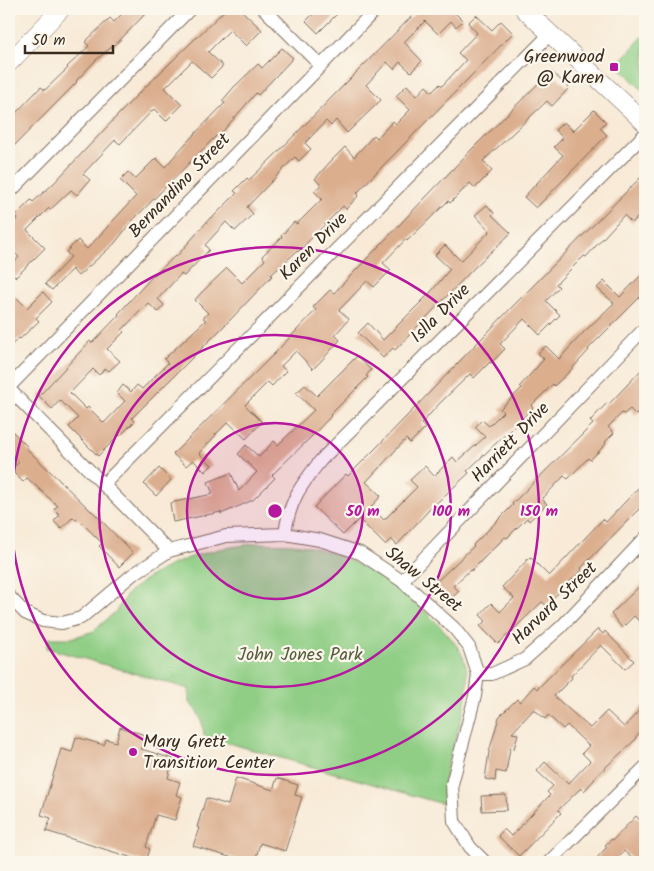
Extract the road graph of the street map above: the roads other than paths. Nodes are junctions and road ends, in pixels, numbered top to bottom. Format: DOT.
graph roads {
  1 [pos="61,9"];
  2 [pos="190,9"];
  3 [pos="264,9"];
  4 [pos="376,9"];
  5 [pos="524,9"];
  6 [pos="550,34"];
  7 [pos="9,63"];
  8 [pos="321,66"];
  9 [pos="645,123"];
  10 [pos="645,134"];
  11 [pos="9,193"];
  12 [pos="645,328"];
  13 [pos="9,388"];
  14 [pos="103,485"];
  15 [pos="285,534"];
  16 [pos="645,538"];
  17 [pos="169,551"];
  18 [pos="402,581"];
  19 [pos="9,596"];
  20 [pos="478,674"];
  21 [pos="645,767"];
  22 [pos="483,861"];
  23 [pos="549,862"];
  1 -- 7 [label="main road"];
  2 -- 11 [label="street"];
  3 -- 8 [label="street"];
  4 -- 8 [label="street, Bernandino Street"];
  5 -- 6 [label="main road"];
  6 -- 9 [label="main road"];
  6 -- 14 [label="street, Karen Drive"];
  8 -- 13 [label="street, Bernandino Street"];
  10 -- 15 [label="street, Islla Drive"];
  12 -- 18 [label="street, Harriett Drive"];
  13 -- 14 [label="street"];
  14 -- 17 [label="street"];
  15 -- 17 [label="street, Shaw Street"];
  15 -- 18 [label="street, Shaw Street"];
  16 -- 20 [label="street, Harvard Street"];
  17 -- 19 [label="street, Shaw Street"];
  18 -- 20 [label="street, Shaw Street"];
  20 -- 22 [label="street, Shaw Street"];
  21 -- 23 [label="street"];
}
